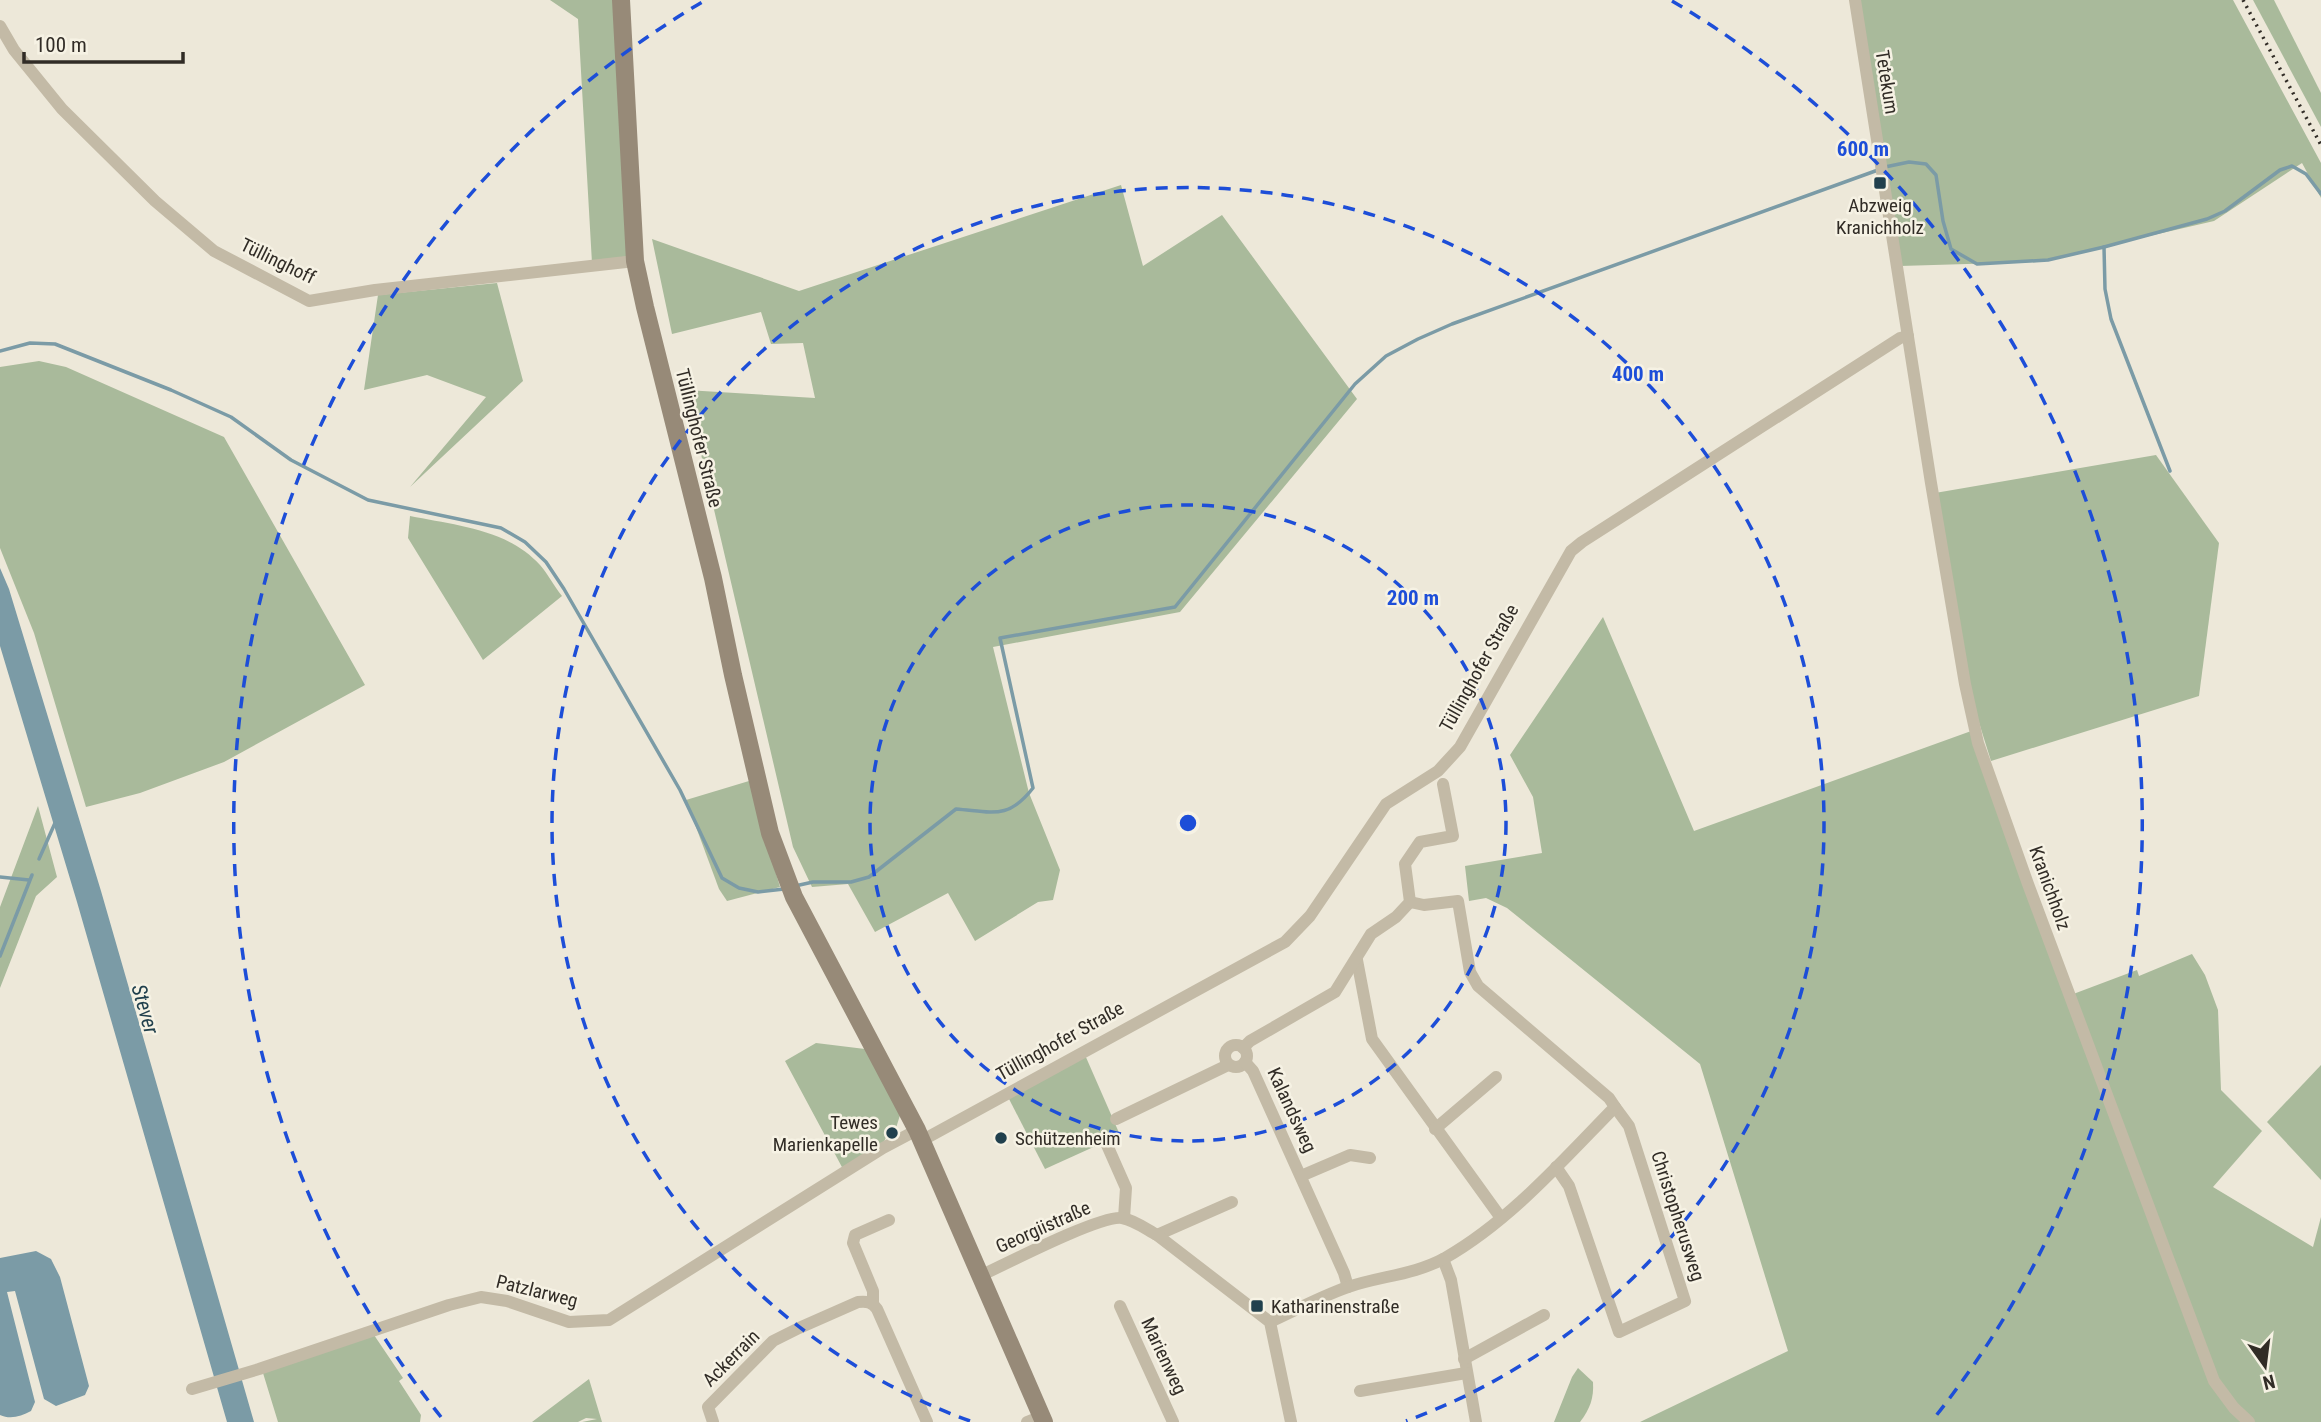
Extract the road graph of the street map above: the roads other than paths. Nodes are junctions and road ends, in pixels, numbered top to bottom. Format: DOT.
graph roads {
  1 [pos="621,0"];
  2 [pos="1854,0"];
  3 [pos="0,26"];
  4 [pos="635,261"];
  5 [pos="1908,336"];
  6 [pos="1443,784"];
  7 [pos="1410,902"];
  8 [pos="1357,960"];
  9 [pos="1335,992"];
  10 [pos="1363,996"];
  11 [pos="1243,1048"];
  12 [pos="1245,1062"];
  13 [pos="1228,1065"];
  14 [pos="1496,1077"];
  15 [pos="1615,1107"];
  16 [pos="1116,1119"];
  17 [pos="1435,1129"];
  18 [pos="919,1136"];
  19 [pos="1107,1145"];
  20 [pos="1370,1158"];
  21 [pos="1556,1167"];
  22 [pos="1301,1176"];
  23 [pos="1232,1202"];
  24 [pos="1501,1217"];
  25 [pos="1124,1218"];
  26 [pos="890,1220"];
  27 [pos="1157,1236"];
  28 [pos="1443,1259"];
  29 [pos="980,1276"];
  30 [pos="1348,1287"];
  31 [pos="873,1303"];
  32 [pos="1120,1306"];
  33 [pos="1544,1315"];
  34 [pos="1270,1322"];
  35 [pos="1464,1359"];
  36 [pos="1466,1373"];
  37 [pos="196,1388"];
  38 [pos="1360,1391"];
  39 [pos="1038,1420"];
  40 [pos="713,1422"];
  41 [pos="927,1422"];
  42 [pos="1173,1422"];
  43 [pos="1291,1422"];
  44 [pos="1476,1422"];
  45 [pos="2249,1422"];
  1 -- 4 [label="main road, Tüllinghofer Straße"];
  2 -- 5 [label="street, Tetekum"];
  3 -- 4 [label="street, Tüllinghoff"];
  4 -- 18 [label="main road, Tüllinghofer Straße"];
  5 -- 18 [label="street, Tüllinghofer Straße"];
  5 -- 45 [label="street, Kranichholz"];
  6 -- 7 [label="street"];
  7 -- 8 [label="street"];
  7 -- 15 [label="street"];
  8 -- 9 [label="street"];
  8 -- 10 [label="street"];
  9 -- 10 [label="street"];
  9 -- 11 [label="street"];
  10 -- 17 [label="street"];
  11 -- 12 [label="street"];
  11 -- 13 [label="street"];
  12 -- 13 [label="street"];
  12 -- 22 [label="street, Kalandsweg"];
  13 -- 16 [label="street"];
  14 -- 17 [label="street"];
  15 -- 21 [label="street"];
  15 -- 21 [label="street, Christopherusweg"];
  17 -- 24 [label="street"];
  18 -- 29 [label="main road"];
  18 -- 37 [label="street, Patzlarweg"];
  19 -- 25 [label="street"];
  20 -- 22 [label="street, Kalandsweg"];
  21 -- 24 [label="street"];
  22 -- 30 [label="street, Kalandsweg"];
  23 -- 27 [label="street"];
  24 -- 28 [label="street"];
  25 -- 27 [label="street"];
  25 -- 29 [label="street, Georgiistraße"];
  26 -- 31 [label="street"];
  27 -- 34 [label="street"];
  28 -- 30 [label="street"];
  28 -- 35 [label="street"];
  29 -- 39 [label="main road"];
  30 -- 34 [label="street"];
  31 -- 40 [label="street, Ackerrain"];
  31 -- 41 [label="street"];
  32 -- 42 [label="street, Marienweg"];
  33 -- 35 [label="street"];
  34 -- 43 [label="street"];
  35 -- 36 [label="street"];
  36 -- 38 [label="street"];
  36 -- 44 [label="street"];
}
